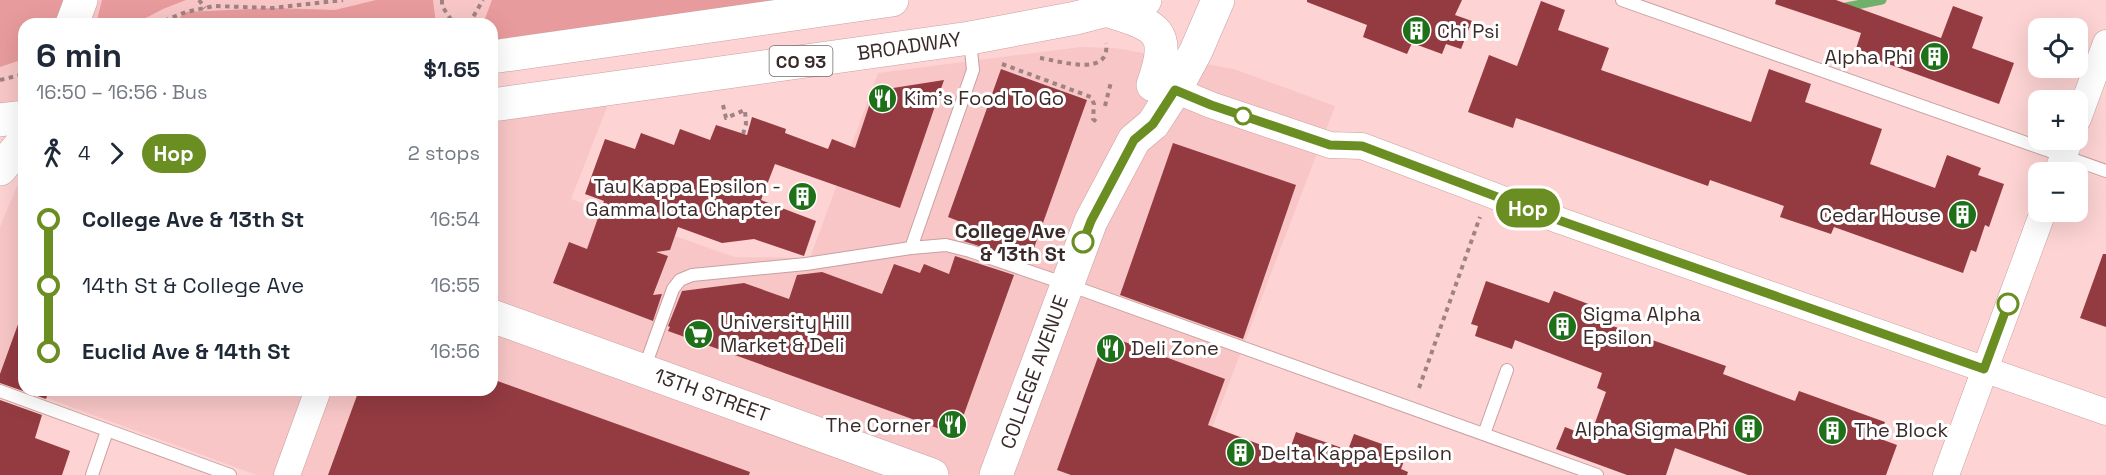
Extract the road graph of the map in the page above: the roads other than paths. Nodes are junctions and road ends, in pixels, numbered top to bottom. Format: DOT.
graph roads {
  1 [pos="81,0"];
  2 [pos="892,0"];
  3 [pos="1145,0"];
  4 [pos="1195,0"];
  5 [pos="1218,0"];
  6 [pos="1622,0"];
  7 [pos="1109,11"];
  8 [pos="74,18"];
  9 [pos="970,38"];
  10 [pos="2106,43"];
  11 [pos="498,56"];
  12 [pos="1164,88"];
  13 [pos="2088,92"];
  14 [pos="18,102"];
  15 [pos="498,104"];
  16 [pos="18,118"];
  17 [pos="0,119"];
  18 [pos="18,148"];
  19 [pos="2064,156"];
  20 [pos="18,169"];
  21 [pos="0,170"];
  22 [pos="2106,171"];
  23 [pos="2039,222"];
  24 [pos="911,248"];
  25 [pos="1066,284"];
  26 [pos="498,318"];
  27 [pos="1984,369"];
  28 [pos="643,370"];
  29 [pos="1507,370"];
  30 [pos="0,391"];
  31 [pos="316,396"];
  32 [pos="2106,412"];
  33 [pos="107,431"];
  34 [pos="1484,434"];
  35 [pos="92,475"];
  36 [pos="230,475"];
  37 [pos="287,475"];
  38 [pos="932,475"];
  39 [pos="996,475"];
  40 [pos="1597,475"];
  41 [pos="1946,475"];
  1 -- 8 [label="main road"];
  2 -- 11 [label="main road, CO 93"];
  3 -- 7 [label="main road, BROADWAY / CO 93"];
  4 -- 12 [label="main road, COLLEGE AVENUE"];
  5 -- 12 [label="main road, COLLEGE AVENUE"];
  6 -- 19 [label="lane"];
  7 -- 9 [label="main road, BROADWAY / CO 93"];
  7 -- 12 [label="main road"];
  9 -- 15 [label="main road, BROADWAY / CO 93"];
  9 -- 24 [label="lane"];
  10 -- 13 [label="street"];
  12 -- 25 [label="main road, COLLEGE AVENUE"];
  12 -- 27 [label="street"];
  14 -- 17 [label="main road"];
  16 -- 17 [label="main road"];
  18 -- 21 [label="main road"];
  19 -- 22 [label="lane"];
  20 -- 21 [label="main road"];
  23 -- 27 [label="street"];
  24 -- 25 [label="lane"];
  24 -- 28 [label="lane"];
  25 -- 34 [label="lane"];
  25 -- 39 [label="main road, COLLEGE AVENUE"];
  26 -- 28 [label="main road, 13TH STREET"];
  27 -- 32 [label="street"];
  27 -- 41 [label="street"];
  28 -- 38 [label="main road, 13TH STREET"];
  29 -- 34 [label="lane"];
  30 -- 33 [label="lane"];
  31 -- 37 [label="street"];
  33 -- 35 [label="lane"];
  33 -- 36 [label="lane"];
  34 -- 40 [label="lane"];
}
